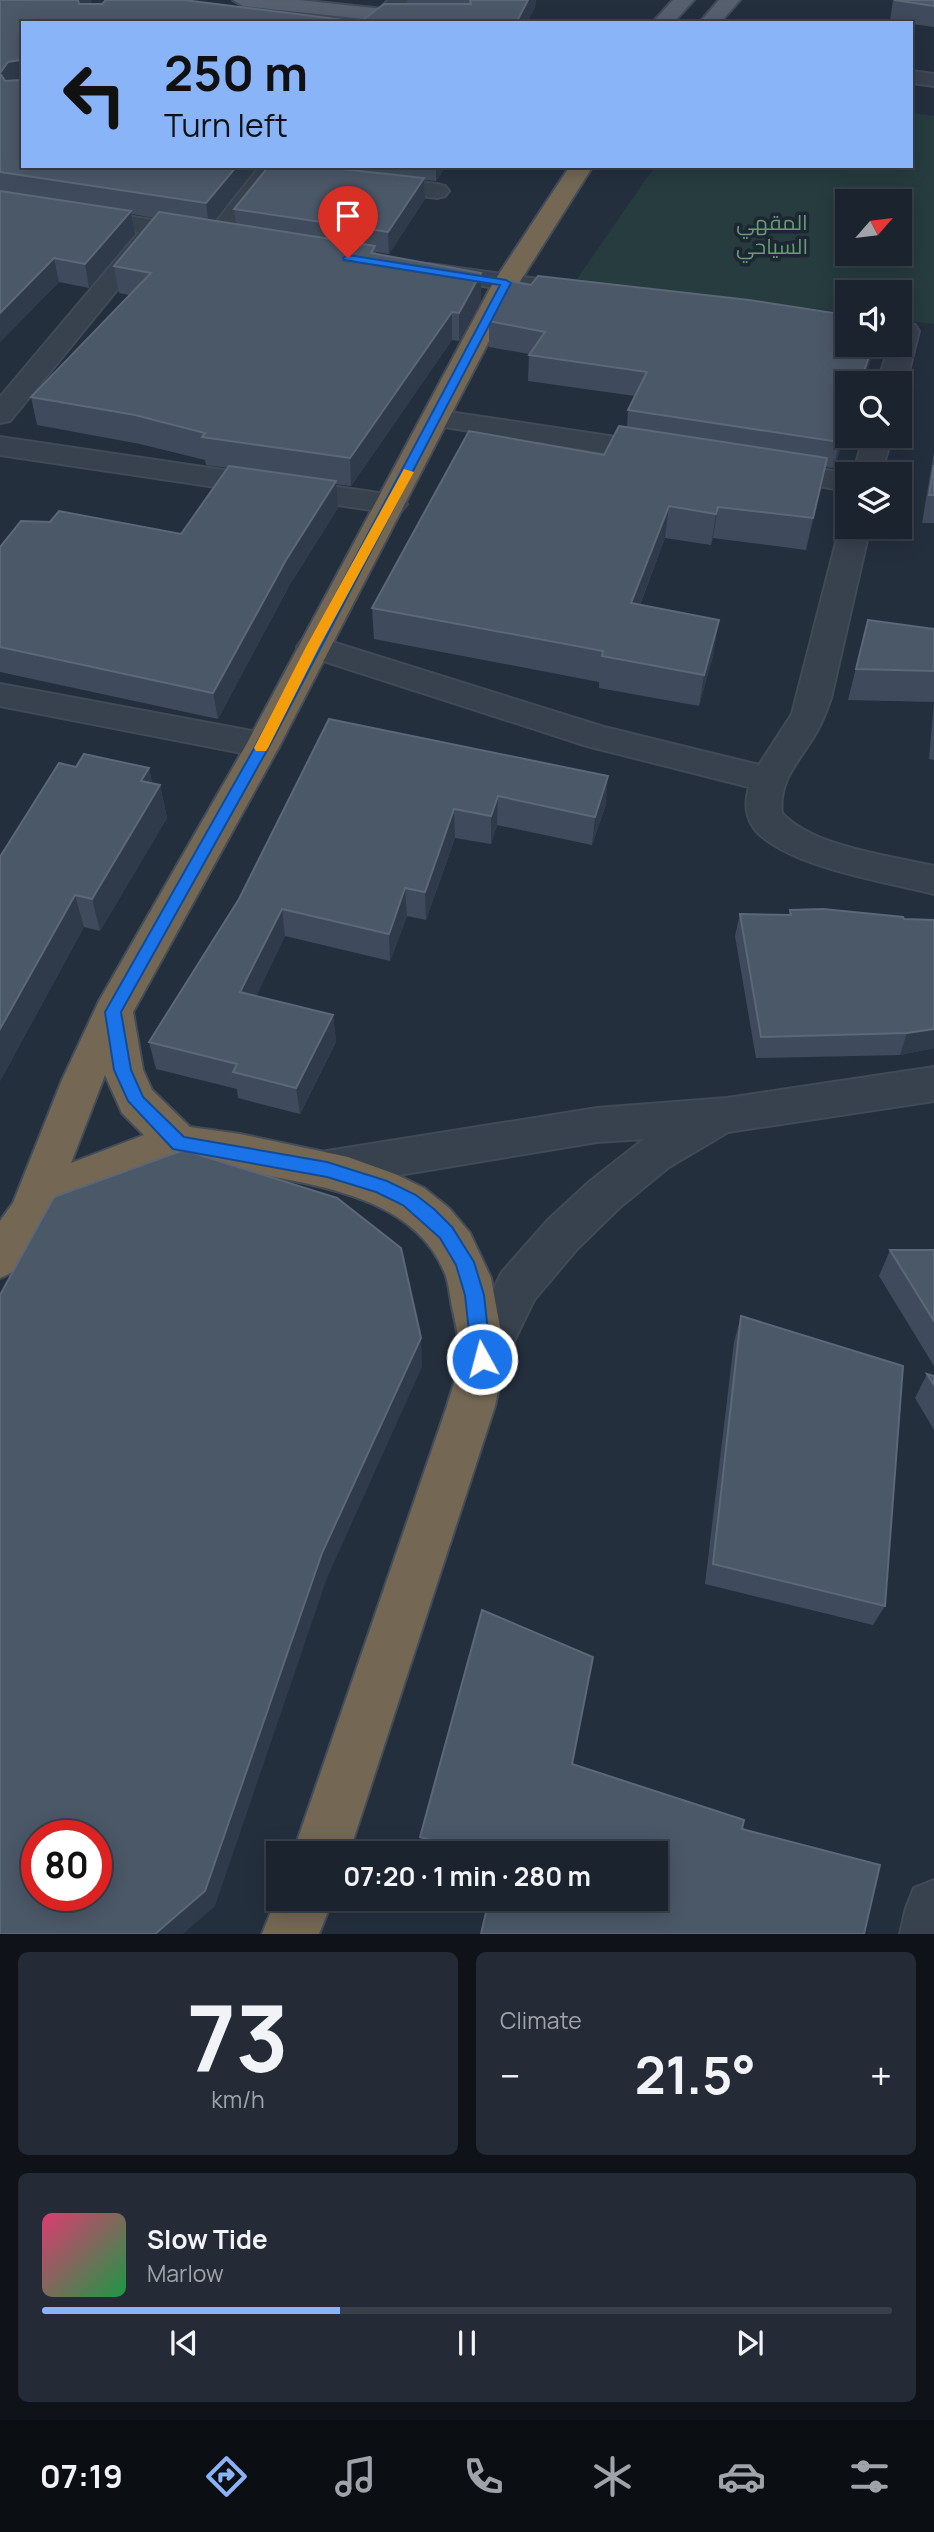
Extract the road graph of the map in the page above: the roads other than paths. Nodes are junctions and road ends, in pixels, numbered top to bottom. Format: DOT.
graph roads {
  1 [pos="243,0"];
  2 [pos="684,0"];
  3 [pos="730,0"];
  4 [pos="225,11"];
  5 [pos="387,12"];
  6 [pos="305,21"];
  7 [pos="446,21"];
  8 [pos="664,21"];
  9 [pos="711,21"];
  10 [pos="913,77"];
  11 [pos="934,80"];
  12 [pos="913,91"];
  13 [pos="934,93"];
  14 [pos="581,168"];
  15 [pos="278,172"];
  16 [pos="346,181"];
  17 [pos="437,191"];
  18 [pos="0,203"];
  19 [pos="156,228"];
  20 [pos="216,237"];
  21 [pos="244,242"];
  22 [pos="409,268"];
  23 [pos="506,283"];
  24 [pos="574,291"];
  25 [pos="912,332"];
  26 [pos="934,336"];
  27 [pos="0,415"];
  28 [pos="436,418"];
  29 [pos="0,446"];
  30 [pos="683,456"];
  31 [pos="737,465"];
  32 [pos="835,480"];
  33 [pos="392,504"];
  34 [pos="852,539"];
  35 [pos="313,647"];
  36 [pos="0,695"];
  37 [pos="263,745"];
  38 [pos="768,779"];
  39 [pos="934,880"];
  40 [pos="113,1012"];
  41 [pos="934,1084"];
  42 [pos="726,1115"];
  43 [pos="180,1144"];
  44 [pos="327,1169"];
  45 [pos="30,1214"];
  46 [pos="0,1258"];
  47 [pos="482,1359"];
  48 [pos="325,1841"];
  49 [pos="934,1908"];
  50 [pos="300,1911"];
  51 [pos="290,1934"];
  52 [pos="929,1934"];
  1 -- 5 [label="main road"];
  2 -- 8 [label="main road"];
  3 -- 9 [label="main road"];
  4 -- 6 [label="main road"];
  5 -- 7 [label="main road"];
  10 -- 11 [label="street"];
  12 -- 13 [label="street"];
  14 -- 23 [label="highway"];
  15 -- 20 [label="street"];
  16 -- 17 [label="street"];
  18 -- 19 [label="street"];
  19 -- 20 [label="street"];
  19 -- 27 [label="street"];
  20 -- 21 [label="street"];
  22 -- 23 [label="street"];
  23 -- 24 [label="street"];
  23 -- 28 [label="highway"];
  25 -- 26 [label="street"];
  28 -- 30 [label="street"];
  28 -- 33 [label="highway"];
  29 -- 33 [label="street"];
  31 -- 32 [label="street"];
  33 -- 35 [label="highway"];
  34 -- 38 [label="street"];
  35 -- 37 [label="highway"];
  35 -- 38 [label="street"];
  36 -- 37 [label="street"];
  37 -- 40 [label="highway"];
  38 -- 39 [label="street"];
  40 -- 43 [label="highway"];
  40 -- 45 [label="highway"];
  41 -- 42 [label="street"];
  42 -- 44 [label="street"];
  42 -- 47 [label="street"];
  43 -- 44 [label="highway"];
  43 -- 45 [label="highway"];
  44 -- 47 [label="highway"];
  45 -- 46 [label="highway"];
  47 -- 48 [label="highway"];
  49 -- 52 [label="street"];
  50 -- 51 [label="highway"];
}
